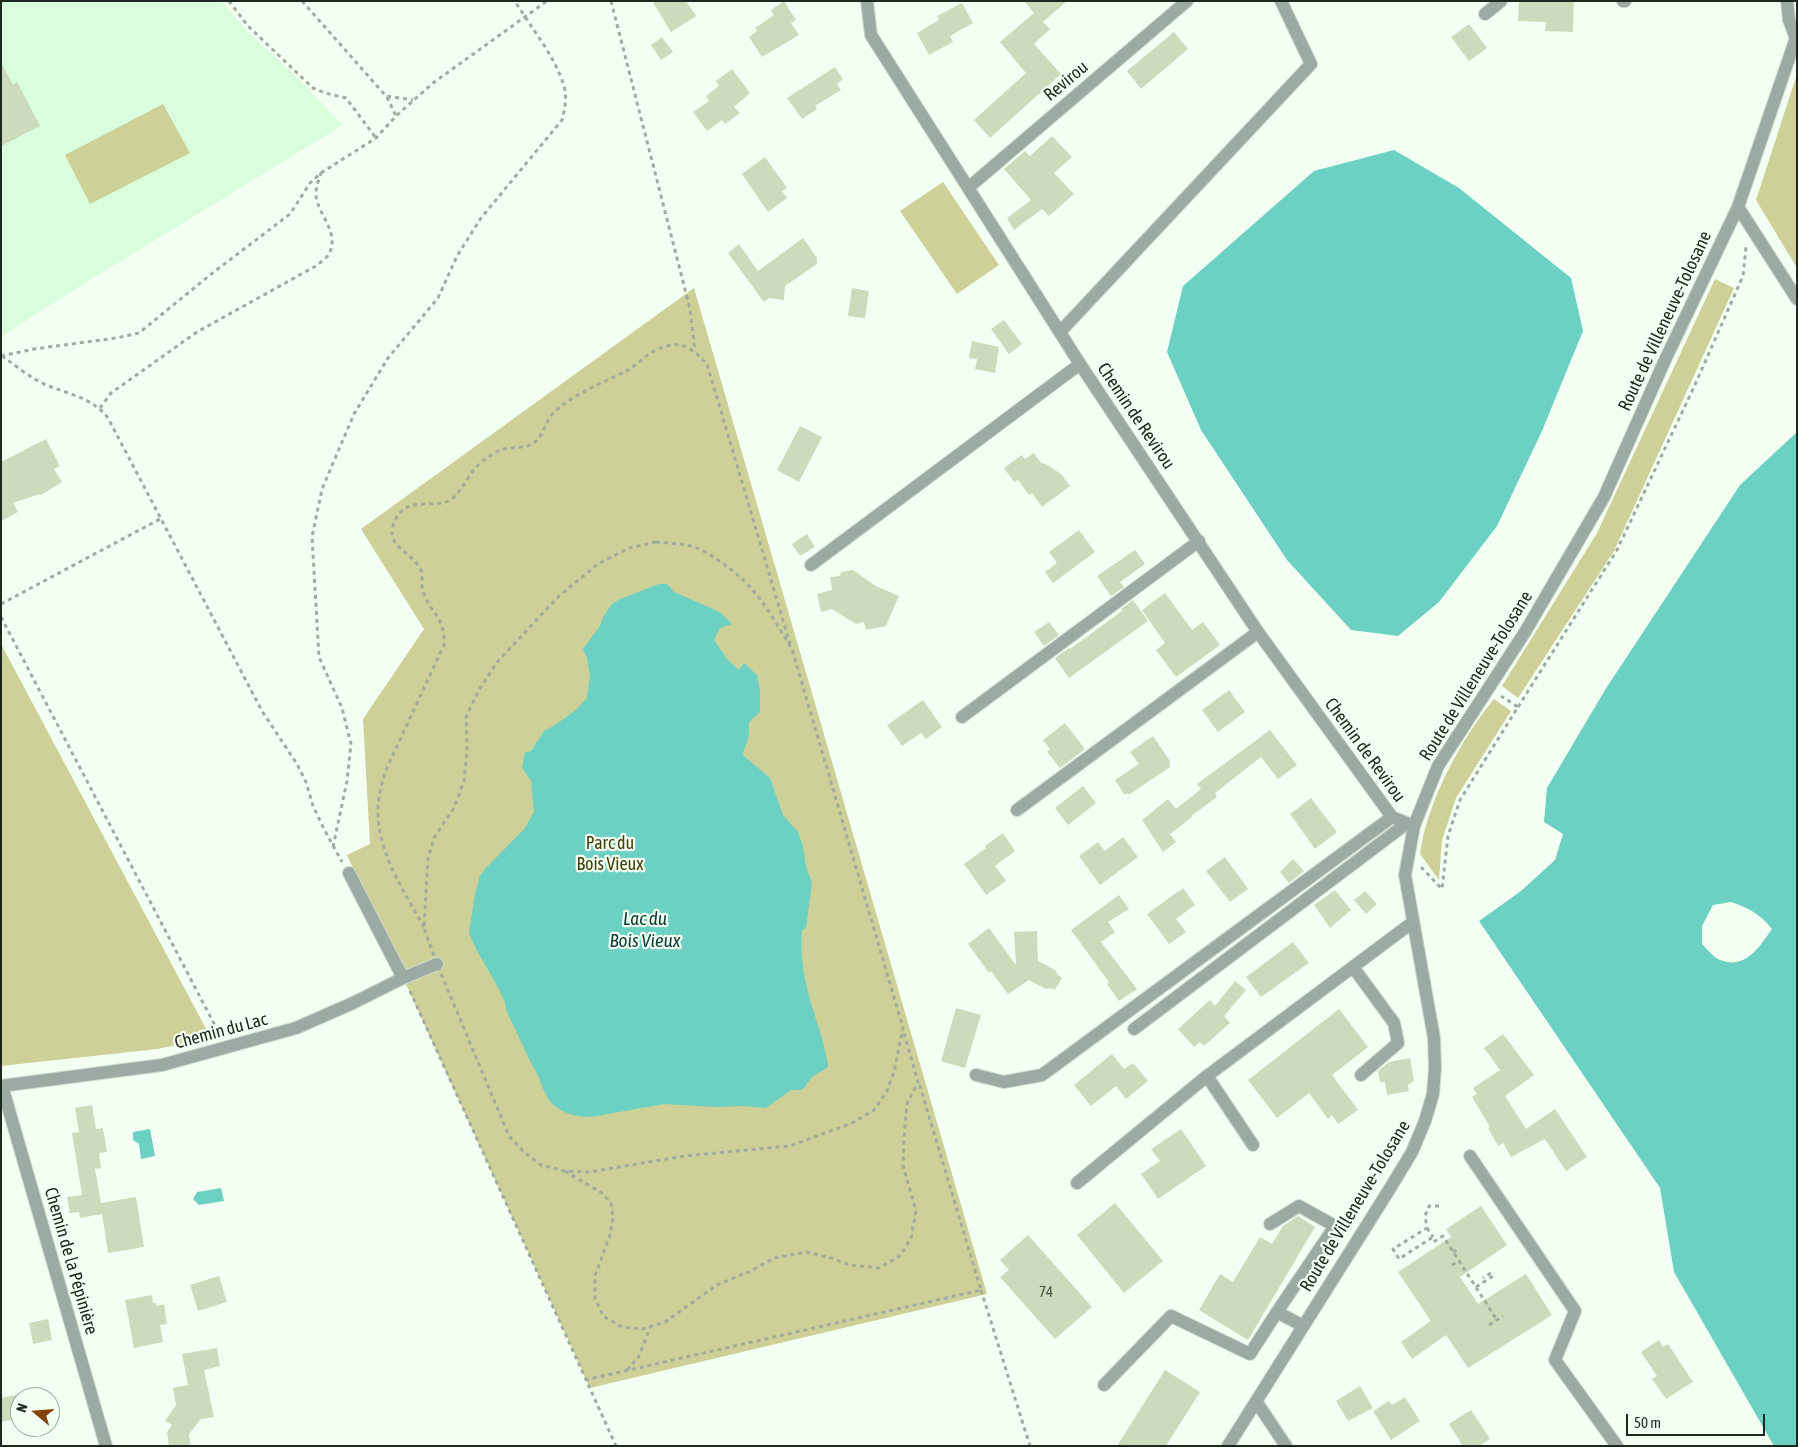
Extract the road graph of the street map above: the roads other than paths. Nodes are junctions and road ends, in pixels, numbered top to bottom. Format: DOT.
graph roads {
  1 [pos="867,1"];
  2 [pos="1187,1"];
  3 [pos="1281,1"];
  4 [pos="1501,1"];
  5 [pos="1787,1"];
  6 [pos="1485,14"];
  7 [pos="1796,36"];
  8 [pos="968,188"];
  9 [pos="1738,207"];
  10 [pos="1797,300"];
  11 [pos="1060,332"];
  12 [pos="1080,364"];
  13 [pos="1198,541"];
  14 [pos="811,565"];
  15 [pos="1258,632"];
  16 [pos="962,717"];
  17 [pos="1017,810"];
  18 [pos="1392,818"];
  19 [pos="1410,825"];
  20 [pos="349,873"];
  21 [pos="1413,922"];
  22 [pos="438,964"];
  23 [pos="1353,968"];
  24 [pos="402,978"];
  25 [pos="1134,1030"];
  26 [pos="976,1075"];
  27 [pos="1361,1075"];
  28 [pos="1207,1076"];
  29 [pos="2,1086"];
  30 [pos="1253,1146"];
  31 [pos="1470,1156"];
  32 [pos="1077,1183"];
  33 [pos="1270,1224"];
  34 [pos="1277,1312"];
  35 [pos="1303,1326"];
  36 [pos="1104,1385"];
  37 [pos="1256,1401"];
  38 [pos="106,1446"];
  39 [pos="1228,1446"];
  40 [pos="1286,1446"];
  41 [pos="1617,1446"];
  1 -- 8 [label="street, Chemin de Revirou"];
  2 -- 8 [label="street, Revirou"];
  3 -- 11 [label="street"];
  4 -- 6 [label="street"];
  5 -- 7 [label="street"];
  7 -- 9 [label="street, Route de Villeneuve-Tolosane"];
  8 -- 11 [label="street, Chemin de Revirou"];
  9 -- 10 [label="street"];
  9 -- 19 [label="street, Route de Villeneuve-Tolosane"];
  11 -- 12 [label="street, Chemin de Revirou"];
  12 -- 13 [label="street, Chemin de Revirou"];
  12 -- 14 [label="street"];
  13 -- 15 [label="street, Chemin de Revirou"];
  13 -- 16 [label="street"];
  15 -- 17 [label="street"];
  15 -- 18 [label="street, Chemin de Revirou"];
  18 -- 19 [label="street, Chemin de Revirou"];
  18 -- 26 [label="street"];
  19 -- 21 [label="street, Route de Villeneuve-Tolosane"];
  19 -- 25 [label="street"];
  20 -- 24 [label="street"];
  21 -- 23 [label="street"];
  21 -- 35 [label="street, Route de Villeneuve-Tolosane"];
  22 -- 24 [label="street, Chemin du Lac"];
  23 -- 27 [label="street"];
  23 -- 28 [label="street"];
  24 -- 29 [label="street, Chemin du Lac"];
  28 -- 30 [label="street"];
  28 -- 32 [label="street"];
  29 -- 38 [label="street, Chemin de la Pépinière"];
  31 -- 41 [label="street"];
  33 -- 34 [label="street"];
  34 -- 35 [label="street"];
  34 -- 36 [label="street"];
  35 -- 37 [label="street, Route de Villeneuve-Tolosane"];
  37 -- 39 [label="street, Route de Villeneuve-Tolosane"];
  37 -- 40 [label="street"];
}
